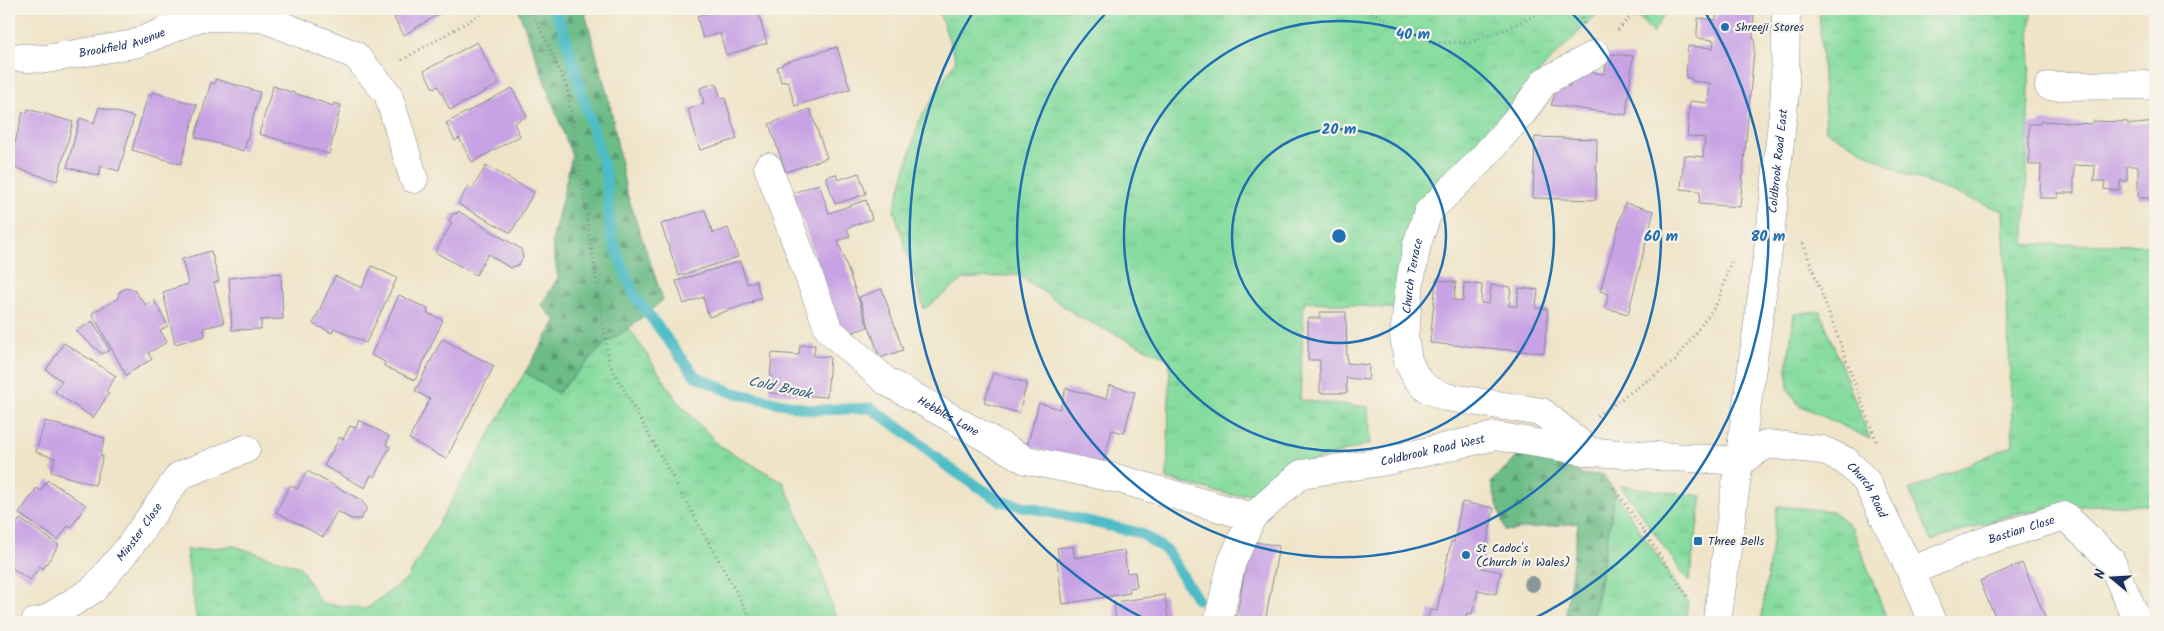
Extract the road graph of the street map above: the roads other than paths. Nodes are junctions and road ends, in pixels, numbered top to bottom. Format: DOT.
graph roads {
  1 [pos="1786,9"];
  2 [pos="263,14"];
  3 [pos="1596,54"];
  4 [pos="9,57"];
  5 [pos="2155,85"];
  6 [pos="2050,86"];
  7 [pos="768,167"];
  8 [pos="414,179"];
  9 [pos="246,449"];
  10 [pos="1590,452"];
  11 [pos="1740,461"];
  12 [pos="1252,517"];
  13 [pos="1911,572"];
  14 [pos="35,622"];
  15 [pos="1218,622"];
  16 [pos="1717,622"];
  17 [pos="1932,622"];
  18 [pos="2138,622"];
  1 -- 11 [label="street, Coldbrook Road East"];
  2 -- 4 [label="street, Brookfield Avenue"];
  2 -- 8 [label="street, Brookfield Avenue"];
  3 -- 10 [label="street, Church Terrace"];
  5 -- 6 [label="street"];
  7 -- 12 [label="street, Hebbles Lane"];
  9 -- 14 [label="street, Minster Close"];
  10 -- 11 [label="street, Coldbrook Road West"];
  10 -- 12 [label="street, Coldbrook Road West"];
  11 -- 13 [label="street, Church Road"];
  11 -- 16 [label="street, Coldbrook Road East"];
  12 -- 15 [label="street, Coldbrook Road West"];
  13 -- 17 [label="street, Church Road"];
  13 -- 18 [label="street, Bastian Close"];
}
